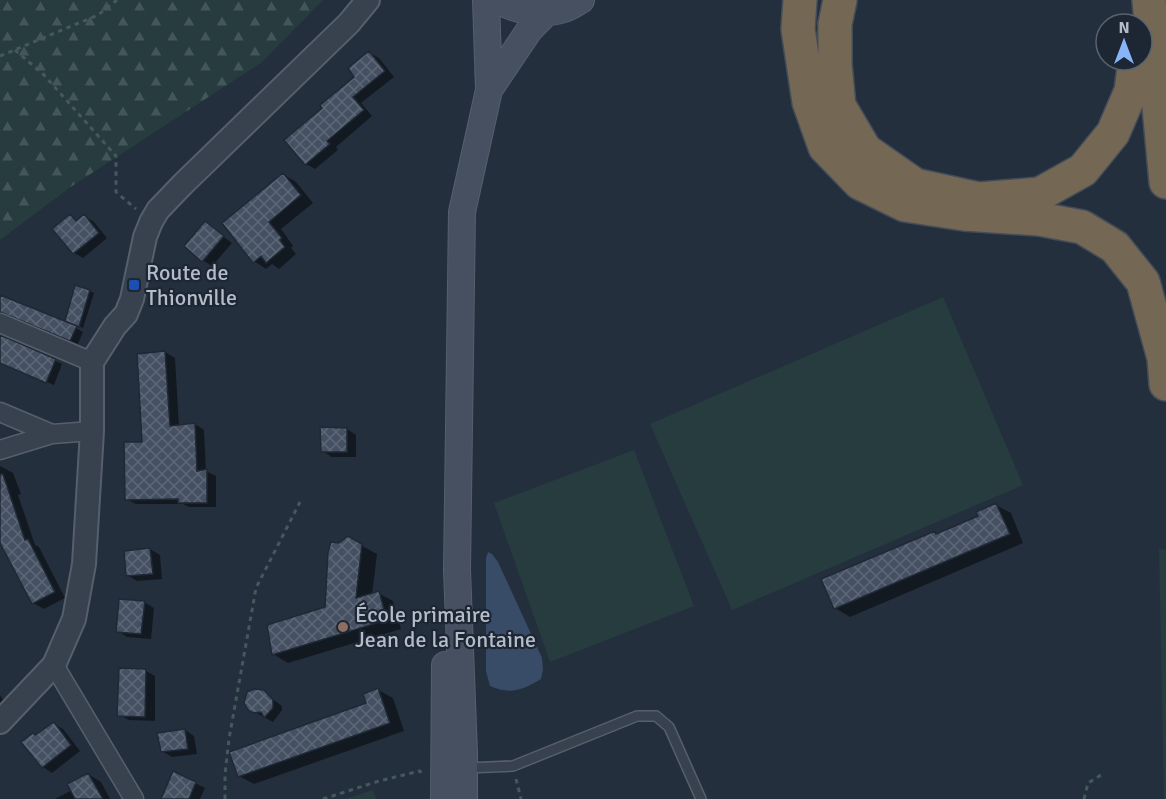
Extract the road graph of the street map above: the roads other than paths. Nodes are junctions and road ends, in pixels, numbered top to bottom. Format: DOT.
graph roads {
  1 [pos="486,0"];
  2 [pos="497,0"];
  3 [pos="581,0"];
  4 [pos="800,0"];
  5 [pos="840,0"];
  6 [pos="1149,0"];
  7 [pos="368,1"];
  8 [pos="549,10"];
  9 [pos="1134,72"];
  10 [pos="489,90"];
  11 [pos="1166,182"];
  12 [pos="0,323"];
  13 [pos="92,362"];
  14 [pos="1166,384"];
  15 [pos="0,412"];
  16 [pos="92,431"];
  17 [pos="52,434"];
  18 [pos="0,450"];
  19 [pos="457,570"];
  20 [pos="54,665"];
  21 [pos="0,722"];
  22 [pos="444,731"];
  23 [pos="464,760"];
  24 [pos="134,799"];
  25 [pos="444,799"];
  26 [pos="464,799"];
  27 [pos="701,799"];
  1 -- 10 [label="main road"];
  2 -- 8 [label="main road"];
  3 -- 8 [label="main road"];
  4 -- 14 [label="highway"];
  5 -- 9 [label="highway"];
  6 -- 11 [label="highway"];
  7 -- 13 [label="street"];
  8 -- 10 [label="main road"];
  10 -- 19 [label="main road"];
  12 -- 13 [label="street"];
  13 -- 16 [label="street"];
  15 -- 17 [label="street"];
  16 -- 17 [label="street"];
  16 -- 20 [label="street"];
  17 -- 18 [label="street"];
  19 -- 22 [label="main road"];
  19 -- 23 [label="main road"];
  20 -- 21 [label="street"];
  20 -- 24 [label="street"];
  22 -- 23 [label="main road"];
  22 -- 25 [label="main road"];
  23 -- 26 [label="main road"];
  23 -- 27 [label="lane"];
}
